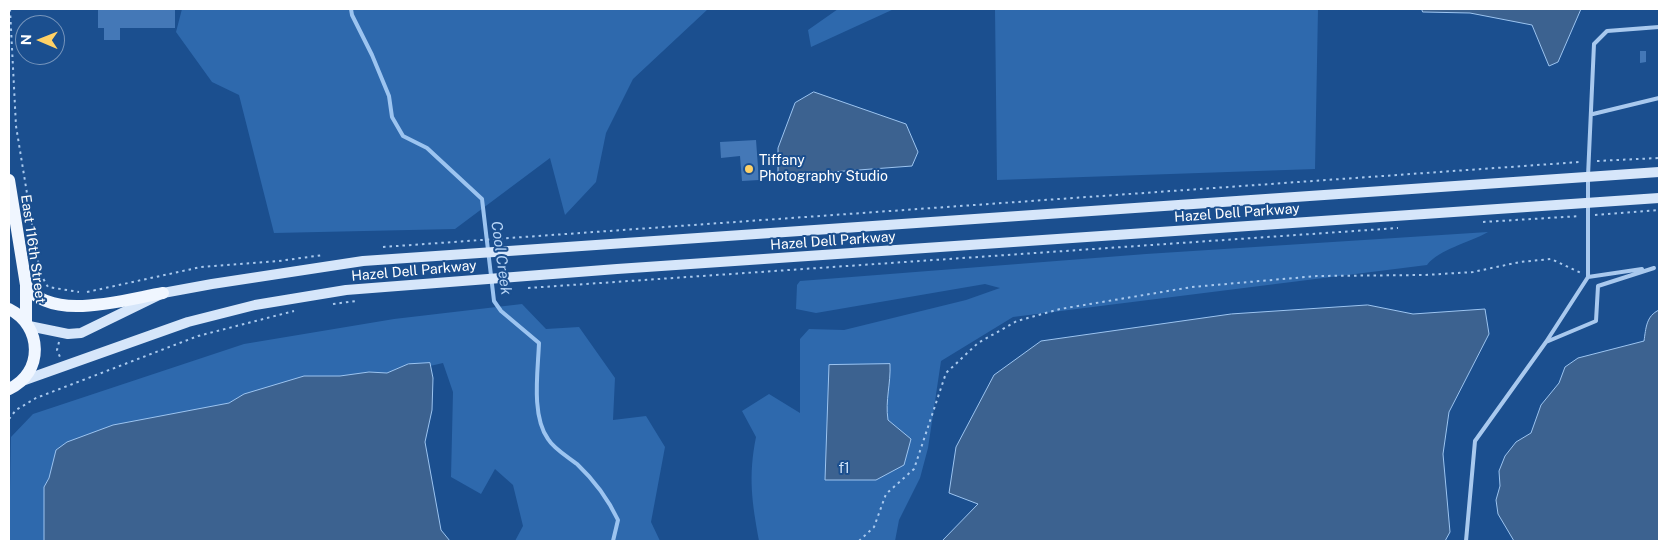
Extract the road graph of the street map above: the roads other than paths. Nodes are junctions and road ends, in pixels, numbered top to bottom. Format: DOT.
graph roads {
  1 [pos="1659,27"];
  2 [pos="1659,98"];
  3 [pos="1593,114"];
  4 [pos="1659,172"];
  5 [pos="1588,176"];
  6 [pos="9,180"];
  7 [pos="1659,198"];
  8 [pos="1589,202"];
  9 [pos="1654,268"];
  10 [pos="1659,268"];
  11 [pos="1588,277"];
  12 [pos="26,284"];
  13 [pos="163,293"];
  14 [pos="9,309"];
  15 [pos="27,324"];
  16 [pos="1546,342"];
  17 [pos="13,388"];
  18 [pos="1466,541"];
  1 -- 3 [label="lane"];
  2 -- 3 [label="lane"];
  3 -- 5 [label="lane"];
  4 -- 5 [label="main road, Hazel Dell Parkway"];
  5 -- 8 [label="lane"];
  5 -- 13 [label="main road, Hazel Dell Parkway"];
  6 -- 12 [label="main road, East 116th Street"];
  7 -- 8 [label="main road, Hazel Dell Parkway"];
  8 -- 11 [label="lane"];
  8 -- 17 [label="main road, Hazel Dell Parkway"];
  9 -- 10 [label="lane"];
  9 -- 11 [label="lane"];
  9 -- 16 [label="lane"];
  11 -- 16 [label="lane"];
  12 -- 13 [label="main road"];
  12 -- 15 [label="main road, East 116th Street"];
  13 -- 15 [label="main road, Hazel Dell Parkway"];
  14 -- 15 [label="main road"];
  15 -- 17 [label="main road, East 116th Street"];
  16 -- 18 [label="lane"];
}
